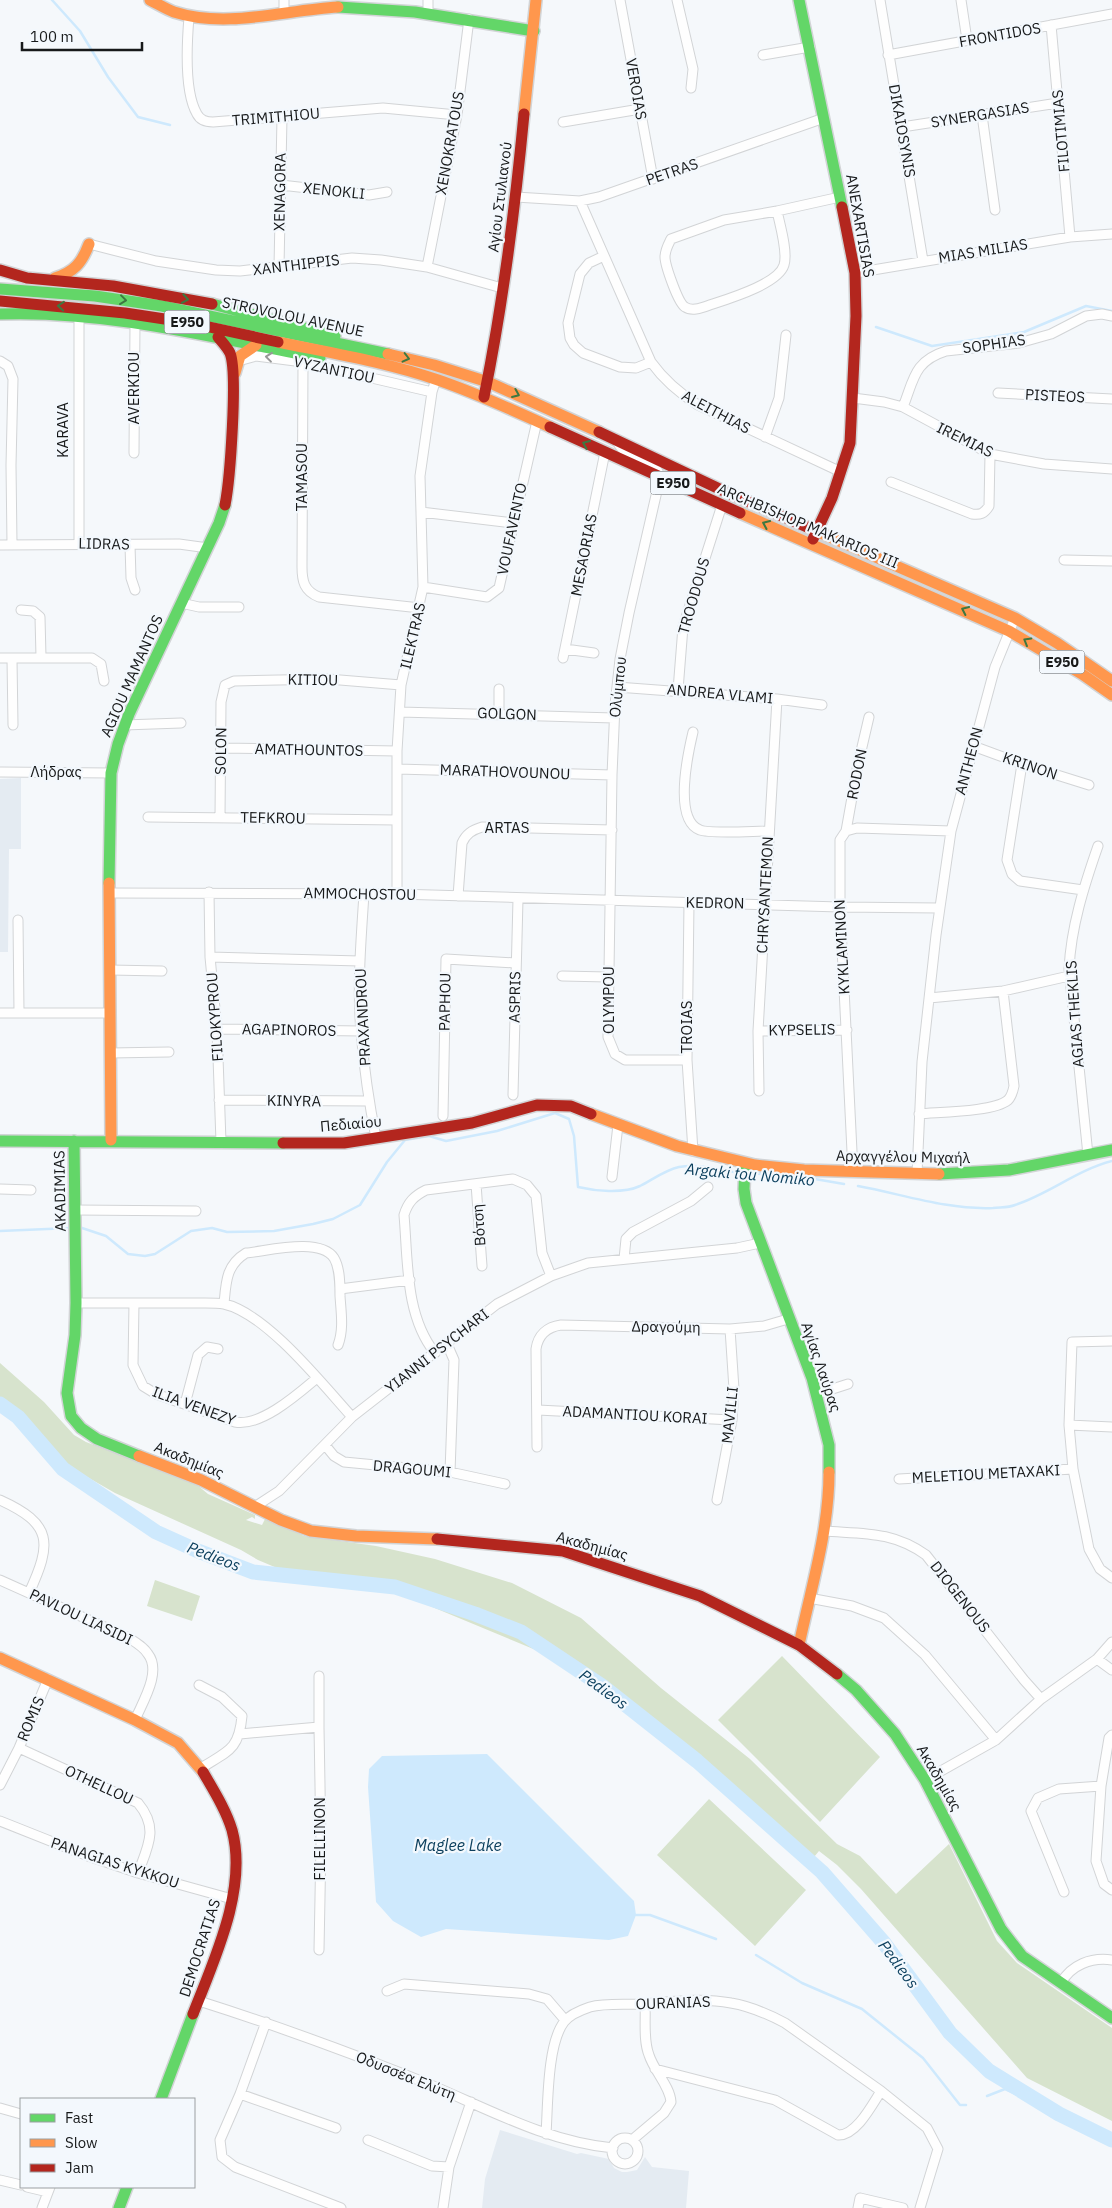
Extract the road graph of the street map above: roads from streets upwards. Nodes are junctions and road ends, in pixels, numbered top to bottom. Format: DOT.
graph roads {
  1 [pos="150,0"];
  2 [pos="284,0"];
  3 [pos="428,0"];
  4 [pos="536,0"];
  5 [pos="620,0"];
  6 [pos="677,0"];
  7 [pos="799,0"];
  8 [pos="880,0"];
  9 [pos="961,0"];
  10 [pos="428,12"];
  11 [pos="284,13"];
  12 [pos="1112,14"];
  13 [pos="189,17"];
  14 [pos="469,18"];
  15 [pos="1051,25"];
  16 [pos="534,31"];
  17 [pos="967,40"];
  18 [pos="810,47"];
  19 [pos="763,55"];
  20 [pos="888,55"];
  21 [pos="691,88"];
  22 [pos="1058,103"];
  23 [pos="640,109"];
  24 [pos="457,115"];
  25 [pos="982,115"];
  26 [pos="282,117"];
  27 [pos="824,118"];
  28 [pos="563,122"];
  29 [pos="902,127"];
  30 [pos="653,178"];
  31 [pos="281,185"];
  32 [pos="387,192"];
  33 [pos="516,197"];
  34 [pos="840,197"];
  35 [pos="580,201"];
  36 [pos="995,210"];
  37 [pos="777,211"];
  38 [pos="1112,234"];
  39 [pos="1070,237"];
  40 [pos="89,244"];
  41 [pos="604,256"];
  42 [pos="923,261"];
  43 [pos="279,267"];
  44 [pos="427,267"];
  45 [pos="0,270"];
  46 [pos="855,273"];
  47 [pos="50,280"];
  48 [pos="502,288"];
  49 [pos="0,289"];
  50 [pos="0,301"];
  51 [pos="0,314"];
  52 [pos="1112,316"];
  53 [pos="79,317"];
  54 [pos="134,323"];
  55 [pos="786,335"];
  56 [pos="218,337"];
  57 [pos="256,345"];
  58 [pos="352,345"];
  59 [pos="0,361"];
  60 [pos="367,361"];
  61 [pos="303,362"];
  62 [pos="651,362"];
  63 [pos="237,364"];
  64 [pos="436,379"];
  65 [pos="488,382"];
  66 [pos="232,384"];
  67 [pos="432,392"];
  68 [pos="998,393"];
  69 [pos="484,397"];
  70 [pos="853,398"];
  71 [pos="1112,399"];
  72 [pos="903,407"];
  73 [pos="537,421"];
  74 [pos="765,437"];
  75 [pos="617,441"];
  76 [pos="604,452"];
  77 [pos="134,453"];
  78 [pos="990,454"];
  79 [pos="1112,469"];
  80 [pos="841,472"];
  81 [pos="660,478"];
  82 [pos="891,482"];
  83 [pos="722,505"];
  84 [pos="421,512"];
  85 [pos="513,523"];
  86 [pos="816,532"];
  87 [pos="12,544"];
  88 [pos="79,544"];
  89 [pos="811,544"];
  90 [pos="0,545"];
  91 [pos="130,545"];
  92 [pos="208,548"];
  93 [pos="1064,560"];
  94 [pos="1112,561"];
  95 [pos="423,587"];
  96 [pos="135,590"];
  97 [pos="181,603"];
  98 [pos="239,607"];
  99 [pos="420,608"];
  100 [pos="21,610"];
  101 [pos="1015,618"];
  102 [pos="1009,631"];
  103 [pos="594,654"];
  104 [pos="41,657"];
  105 [pos="0,658"];
  106 [pos="12,659"];
  107 [pos="104,681"];
  108 [pos="1112,682"];
  109 [pos="225,685"];
  110 [pos="401,685"];
  111 [pos="617,687"];
  112 [pos="499,689"];
  113 [pos="678,690"];
  114 [pos="1112,695"];
  115 [pos="777,699"];
  116 [pos="822,705"];
  117 [pos="400,712"];
  118 [pos="498,713"];
  119 [pos="869,717"];
  120 [pos="614,718"];
  121 [pos="181,723"];
  122 [pos="13,725"];
  123 [pos="124,725"];
  124 [pos="693,732"];
  125 [pos="973,746"];
  126 [pos="221,748"];
  127 [pos="397,751"];
  128 [pos="1022,764"];
  129 [pos="398,769"];
  130 [pos="0,772"];
  131 [pos="111,773"];
  132 [pos="612,775"];
  133 [pos="1088,786"];
  134 [pos="148,817"];
  135 [pos="220,818"];
  136 [pos="397,820"];
  137 [pos="612,830"];
  138 [pos="846,831"];
  139 [pos="952,831"];
  140 [pos="768,832"];
  141 [pos="1098,846"];
  142 [pos="1083,890"];
  143 [pos="208,892"];
  144 [pos="109,893"];
  145 [pos="364,894"];
  146 [pos="397,894"];
  147 [pos="458,896"];
  148 [pos="518,899"];
  149 [pos="611,900"];
  150 [pos="689,903"];
  151 [pos="764,904"];
  152 [pos="840,907"];
  153 [pos="940,908"];
  154 [pos="18,920"];
  155 [pos="210,957"];
  156 [pos="360,961"];
  157 [pos="516,963"];
  158 [pos="110,970"];
  159 [pos="162,971"];
  160 [pos="562,976"];
  161 [pos="1069,976"];
  162 [pos="608,977"];
  163 [pos="1003,991"];
  164 [pos="929,998"];
  165 [pos="0,1013"];
  166 [pos="20,1013"];
  167 [pos="110,1013"];
  168 [pos="218,1029"];
  169 [pos="847,1030"];
  170 [pos="361,1031"];
  171 [pos="758,1031"];
  172 [pos="169,1052"];
  173 [pos="110,1054"];
  174 [pos="687,1060"];
  175 [pos="759,1091"];
  176 [pos="513,1095"];
  177 [pos="219,1100"];
  178 [pos="369,1101"];
  179 [pos="919,1114"];
  180 [pos="443,1116"];
  181 [pos="618,1125"];
  182 [pos="376,1138"];
  183 [pos="111,1140"];
  184 [pos="0,1141"];
  185 [pos="74,1141"];
  186 [pos="221,1142"];
  187 [pos="1112,1150"];
  188 [pos="693,1151"];
  189 [pos="1088,1155"];
  190 [pos="744,1170"];
  191 [pos="853,1172"];
  192 [pos="917,1174"];
  193 [pos="612,1177"];
  194 [pos="476,1184"];
  195 [pos="708,1187"];
  196 [pos="0,1190"];
  197 [pos="31,1190"];
  198 [pos="75,1210"];
  199 [pos="196,1211"];
  200 [pos="76,1240"];
  201 [pos="760,1243"];
  202 [pos="624,1259"];
  203 [pos="482,1266"];
  204 [pos="551,1276"];
  205 [pos="410,1280"];
  206 [pos="340,1289"];
  207 [pos="76,1302"];
  208 [pos="134,1303"];
  209 [pos="224,1304"];
  210 [pos="788,1319"];
  211 [pos="730,1329"];
  212 [pos="1112,1341"];
  213 [pos="447,1344"];
  214 [pos="338,1345"];
  215 [pos="218,1349"];
  216 [pos="435,1353"];
  217 [pos="317,1378"];
  218 [pos="848,1384"];
  219 [pos="817,1394"];
  220 [pos="185,1404"];
  221 [pos="538,1410"];
  222 [pos="352,1417"];
  223 [pos="732,1420"];
  224 [pos="1069,1425"];
  225 [pos="1112,1427"];
  226 [pos="325,1445"];
  227 [pos="537,1447"];
  228 [pos="1072,1469"];
  229 [pos="450,1472"];
  230 [pos="898,1479"];
  231 [pos="505,1484"];
  232 [pos="279,1491"];
  233 [pos="0,1500"];
  234 [pos="717,1500"];
  235 [pos="256,1506"];
  236 [pos="272,1515"];
  237 [pos="824,1531"];
  238 [pos="1112,1578"];
  239 [pos="0,1580"];
  240 [pos="29,1593"];
  241 [pos="809,1598"];
  242 [pos="1112,1642"];
  243 [pos="798,1645"];
  244 [pos="0,1658"];
  245 [pos="1097,1659"];
  246 [pos="1112,1670"];
  247 [pos="319,1676"];
  248 [pos="48,1679"];
  249 [pos="199,1685"];
  250 [pos="1041,1699"];
  251 [pos="134,1720"];
  252 [pos="319,1727"];
  253 [pos="240,1734"];
  254 [pos="1112,1735"];
  255 [pos="996,1740"];
  256 [pos="19,1748"];
  257 [pos="1109,1762"];
  258 [pos="201,1768"];
  259 [pos="925,1780"];
  260 [pos="0,1785"];
  261 [pos="1101,1786"];
  262 [pos="0,1821"];
  263 [pos="138,1873"];
  264 [pos="1112,1890"];
  265 [pos="1064,1892"];
  266 [pos="232,1899"];
  267 [pos="319,1950"];
  268 [pos="1112,1960"];
  269 [pos="1061,1984"];
  270 [pos="387,1991"];
  271 [pos="199,2001"];
  272 [pos="645,2004"];
  273 [pos="1112,2018"];
  274 [pos="565,2020"];
  275 [pos="266,2022"];
  276 [pos="655,2069"];
  277 [pos="882,2092"];
  278 [pos="240,2094"];
  279 [pos="161,2098"];
  280 [pos="471,2102"];
  281 [pos="0,2108"];
  282 [pos="20,2114"];
  283 [pos="336,2128"];
  284 [pos="546,2134"];
  285 [pos="368,2140"];
  286 [pos="632,2140"];
  287 [pos="613,2148"];
  288 [pos="449,2167"];
  289 [pos="0,2180"];
  290 [pos="20,2185"];
  291 [pos="127,2188"];
  292 [pos="49,2189"];
  293 [pos="42,2208"];
  294 [pos="119,2208"];
  295 [pos="341,2208"];
  296 [pos="443,2208"];
  297 [pos="858,2208"];
  298 [pos="903,2208"];
  299 [pos="920,2208"];
  1 -- 13 [label="street"];
  2 -- 11 [label="street"];
  3 -- 10 [label="street"];
  4 -- 16 [label="street, Αγίου Στυλιανού"];
  5 -- 23 [label="street, VEROIAS"];
  6 -- 21 [label="street"];
  7 -- 18 [label="street, ANEXARTISIAS"];
  8 -- 20 [label="street, DIKAIOSYNIS"];
  9 -- 17 [label="street"];
  10 -- 11 [label="street"];
  10 -- 14 [label="street"];
  11 -- 13 [label="street"];
  12 -- 15 [label="street, FRONTIDOS"];
  13 -- 26 [label="street, TRIMITHIOU"];
  14 -- 16 [label="street"];
  14 -- 24 [label="street, XENOKRATOUS"];
  15 -- 17 [label="street, FRONTIDOS"];
  15 -- 22 [label="street, FILOTIMIAS"];
  16 -- 33 [label="street, Αγίου Στυλιανού"];
  17 -- 20 [label="street, FRONTIDOS"];
  18 -- 19 [label="street"];
  18 -- 27 [label="street, ANEXARTISIAS"];
  20 -- 29 [label="street, DIKAIOSYNIS"];
  22 -- 25 [label="street, SYNERGASIAS"];
  22 -- 39 [label="street, FILOTIMIAS"];
  23 -- 28 [label="street"];
  23 -- 30 [label="street, VEROIAS"];
  24 -- 26 [label="street, TRIMITHIOU"];
  24 -- 44 [label="street, XENOKRATOUS"];
  25 -- 29 [label="street, SYNERGASIAS"];
  25 -- 36 [label="street"];
  26 -- 31 [label="street, XENAGORA"];
  27 -- 30 [label="street, PETRAS"];
  27 -- 34 [label="street, ANEXARTISIAS"];
  29 -- 42 [label="street, DIKAIOSYNIS"];
  30 -- 35 [label="street, PETRAS"];
  31 -- 32 [label="street, XENOKLI"];
  31 -- 43 [label="street, XENAGORA"];
  33 -- 35 [label="street, PETRAS"];
  33 -- 48 [label="street, Αγίου Στυλιανού"];
  34 -- 37 [label="street"];
  34 -- 46 [label="street, ANEXARTISIAS"];
  35 -- 41 [label="street, ALEITHIAS"];
  37 -- 37 [label="street"];
  38 -- 39 [label="street, MIAS MILIAS"];
  39 -- 42 [label="street, MIAS MILIAS"];
  40 -- 43 [label="street, XANTHIPPIS"];
  40 -- 47 [label="street"];
  41 -- 62 [label="street, ALEITHIAS"];
  41 -- 62 [label="street"];
  42 -- 46 [label="street, MIAS MILIAS"];
  43 -- 44 [label="street, XANTHIPPIS"];
  44 -- 48 [label="street, XANTHIPPIS"];
  45 -- 47 [label="street, E950"];
  46 -- 70 [label="street, ANEXARTISIAS"];
  47 -- 58 [label="street, E950, one-way"];
  48 -- 65 [label="street, Αγίου Στυλιανού"];
  49 -- 58 [label="street, STROVOLOU AVENUE / E950, one-way"];
  60 -- 50 [label="street, STROVOLOU AVENUE / E950, one-way"];
  51 -- 53 [label="street, E950"];
  52 -- 72 [label="street, SOPHIAS"];
  53 -- 54 [label="street, E950"];
  53 -- 88 [label="street, KARAVA"];
  54 -- 56 [label="street, E950"];
  54 -- 77 [label="street, AVERKIOU"];
  55 -- 74 [label="street"];
  56 -- 57 [label="street, E950"];
  56 -- 66 [label="street, AGIOU MAMANTOS"];
  57 -- 60 [label="street, E950"];
  57 -- 63 [label="street, AGIOU MAMANTOS"];
  58 -- 65 [label="street, STROVOLOU AVENUE / E950, one-way"];
  59 -- 87 [label="street"];
  60 -- 64 [label="street, STROVOLOU AVENUE / E950"];
  61 -- 63 [label="street, VYZANTIOU, one-way"];
  61 -- 67 [label="street, VYZANTIOU"];
  61 -- 99 [label="street, TAMASOU"];
  62 -- 74 [label="street, ALEITHIAS"];
  63 -- 66 [label="street, AGIOU MAMANTOS"];
  64 -- 67 [label="street, ILEKTRAS"];
  64 -- 69 [label="street, STROVOLOU AVENUE / E950"];
  65 -- 69 [label="street, Αγίου Στυλιανού"];
  65 -- 75 [label="street, ARCHBISHOP MAKARIOS III / E950, one-way"];
  66 -- 92 [label="street, AGIOU MAMANTOS"];
  67 -- 84 [label="street, ILEKTRAS"];
  68 -- 71 [label="street, PISTEOS"];
  69 -- 73 [label="street, ARCHBISHOP MAKARIOS III / E950"];
  70 -- 72 [label="street, IREMIAS"];
  70 -- 80 [label="street, ANEXARTISIAS"];
  72 -- 78 [label="street, IREMIAS"];
  76 -- 73 [label="street, ARCHBISHOP MAKARIOS III / E950, one-way"];
  73 -- 85 [label="street, VOUFAVENTO"];
  74 -- 80 [label="street, ALEITHIAS"];
  75 -- 81 [label="street"];
  75 -- 86 [label="street, ARCHBISHOP MAKARIOS III / E950"];
  76 -- 81 [label="street, ARCHBISHOP MAKARIOS III / E950"];
  76 -- 103 [label="street, MESAORIAS"];
  78 -- 79 [label="street, IREMIAS"];
  78 -- 82 [label="street"];
  80 -- 86 [label="street, ANEXARTISIAS"];
  81 -- 83 [label="street, ARCHBISHOP MAKARIOS III / E950"];
  81 -- 111 [label="street, Ολύμπου"];
  89 -- 83 [label="street, ARCHBISHOP MAKARIOS III / E950, one-way"];
  83 -- 113 [label="street, TROODOUS"];
  84 -- 85 [label="street"];
  84 -- 95 [label="street, ILEKTRAS"];
  85 -- 95 [label="street, VOUFAVENTO"];
  86 -- 89 [label="street, ANEXARTISIAS"];
  86 -- 101 [label="street, ARCHBISHOP MAKARIOS III / E950"];
  87 -- 88 [label="street, LIDRAS"];
  87 -- 90 [label="street, LIDRAS"];
  88 -- 91 [label="street, LIDRAS"];
  102 -- 89 [label="street, ARCHBISHOP MAKARIOS III / E950, one-way"];
  91 -- 92 [label="street, LIDRAS"];
  91 -- 96 [label="street"];
  92 -- 97 [label="street, AGIOU MAMANTOS"];
  93 -- 94 [label="street"];
  95 -- 99 [label="street, ILEKTRAS"];
  97 -- 98 [label="street"];
  97 -- 123 [label="street, AGIOU MAMANTOS"];
  99 -- 110 [label="street, ILEKTRAS"];
  100 -- 104 [label="street"];
  101 -- 102 [label="street, ANTHEON"];
  101 -- 108 [label="street, ARCHBISHOP MAKARIOS III / E950"];
  114 -- 102 [label="street, ARCHBISHOP MAKARIOS III / E950, one-way"];
  102 -- 125 [label="street, ANTHEON"];
  104 -- 106 [label="street"];
  104 -- 107 [label="street"];
  105 -- 106 [label="street"];
  106 -- 122 [label="street"];
  109 -- 110 [label="street, KITIOU"];
  109 -- 126 [label="street, SOLON"];
  110 -- 117 [label="street, ILEKTRAS"];
  111 -- 113 [label="street, ANDREA VLAMI"];
  111 -- 120 [label="street, Ολύμπου"];
  112 -- 118 [label="street"];
  113 -- 115 [label="street, ANDREA VLAMI"];
  115 -- 116 [label="street, ANDREA VLAMI"];
  115 -- 140 [label="street, CHRYSANTEMON"];
  117 -- 118 [label="street, GOLGON"];
  117 -- 127 [label="street, ILEKTRAS"];
  118 -- 120 [label="street, GOLGON"];
  119 -- 138 [label="street, RODON"];
  120 -- 132 [label="street, Ολύμπου"];
  121 -- 123 [label="street"];
  123 -- 131 [label="street, AGIOU MAMANTOS"];
  124 -- 140 [label="street"];
  125 -- 128 [label="street, KRINON"];
  125 -- 139 [label="street, ANTHEON"];
  126 -- 127 [label="street, AMATHOUNTOS"];
  126 -- 135 [label="street, SOLON"];
  127 -- 129 [label="street, ILEKTRAS"];
  128 -- 133 [label="street, KRINON"];
  128 -- 142 [label="street"];
  129 -- 132 [label="street, MARATHOVOUNOU"];
  129 -- 136 [label="street, ILEKTRAS"];
  130 -- 131 [label="street, Λήδρας"];
  131 -- 144 [label="street, AGIOU MAMANTOS"];
  132 -- 137 [label="street, Ολύμπου"];
  134 -- 135 [label="street, TEFKROU"];
  135 -- 136 [label="street, TEFKROU"];
  136 -- 146 [label="street, ILEKTRAS"];
  137 -- 147 [label="street, ARTAS"];
  137 -- 149 [label="street, Ολύμπου"];
  138 -- 139 [label="street"];
  138 -- 152 [label="street, KYKLAMINON"];
  139 -- 153 [label="street, ANTHEON"];
  140 -- 151 [label="street, CHRYSANTEMON"];
  141 -- 142 [label="street, AGIAS THEKLIS"];
  142 -- 161 [label="street, AGIAS THEKLIS"];
  143 -- 144 [label="street, AMMOCHOSTOU"];
  143 -- 145 [label="street, AMMOCHOSTOU"];
  143 -- 155 [label="street, FILOKYPROU"];
  144 -- 158 [label="street, AGIOU MAMANTOS"];
  145 -- 146 [label="street, AMMOCHOSTOU"];
  145 -- 156 [label="street, PRAXANDROU"];
  146 -- 147 [label="street, AMMOCHOSTOU"];
  147 -- 148 [label="street, AMMOCHOSTOU"];
  148 -- 149 [label="street, AMMOCHOSTOU"];
  148 -- 157 [label="street, ASPRIS"];
  149 -- 150 [label="street, KEDRON"];
  149 -- 162 [label="street, OLYMPOU"];
  150 -- 151 [label="street, KEDRON"];
  150 -- 174 [label="street, TROIAS"];
  151 -- 152 [label="street, KEDRON"];
  151 -- 171 [label="street, CHRYSANTEMON"];
  152 -- 153 [label="street, KEDRON"];
  152 -- 169 [label="street, KYKLAMINON"];
  153 -- 164 [label="street, ANTHEON"];
  154 -- 166 [label="street"];
  155 -- 156 [label="street"];
  155 -- 168 [label="street, FILOKYPROU"];
  156 -- 170 [label="street, PRAXANDROU"];
  157 -- 176 [label="street, ASPRIS"];
  157 -- 180 [label="street, PAPHOU"];
  158 -- 159 [label="street"];
  158 -- 167 [label="street, AGIOU MAMANTOS"];
  160 -- 162 [label="street"];
  161 -- 163 [label="street"];
  161 -- 189 [label="street, AGIAS THEKLIS"];
  162 -- 174 [label="street, OLYMPOU"];
  163 -- 164 [label="street"];
  163 -- 179 [label="street"];
  164 -- 179 [label="street"];
  165 -- 166 [label="street"];
  166 -- 167 [label="street"];
  167 -- 173 [label="street, AGIOU MAMANTOS"];
  168 -- 170 [label="street, AGAPINOROS"];
  168 -- 177 [label="street, FILOKYPROU"];
  169 -- 171 [label="street, KYPSELIS"];
  169 -- 191 [label="street, KYKLAMINON"];
  170 -- 178 [label="street, PRAXANDROU"];
  171 -- 175 [label="street, CHRYSANTEMON"];
  172 -- 173 [label="street"];
  173 -- 183 [label="street, AGIOU MAMANTOS"];
  174 -- 188 [label="street, TROIAS"];
  177 -- 178 [label="street, KINYRA"];
  177 -- 186 [label="street, FILOKYPROU"];
  178 -- 182 [label="street, PRAXANDROU"];
  179 -- 192 [label="street"];
  181 -- 182 [label="street, Πεδιαίου"];
  181 -- 188 [label="street, Πεδιαίου"];
  181 -- 193 [label="street"];
  182 -- 186 [label="street, Πεδιαίου"];
  183 -- 185 [label="street, Πεδιαίου"];
  183 -- 186 [label="street, Πεδιαίου"];
  184 -- 185 [label="street, Πεδιαίου"];
  185 -- 198 [label="street, AKADIMIAS"];
  187 -- 189 [label="street, Αρχαγγέλου Μιχαήλ"];
  188 -- 190 [label="street, Αρχαγγέλου Μιχαήλ"];
  189 -- 192 [label="street, Αρχαγγέλου Μιχαήλ"];
  190 -- 191 [label="street, Αρχαγγέλου Μιχαήλ"];
  190 -- 201 [label="street, Αγίας Λαύρας"];
  191 -- 192 [label="street, Αρχαγγέλου Μιχαήλ"];
  194 -- 203 [label="street, Βότση"];
  194 -- 204 [label="street"];
  194 -- 205 [label="street"];
  195 -- 202 [label="street"];
  196 -- 197 [label="street"];
  198 -- 199 [label="street"];
  198 -- 200 [label="street, AKADIMIAS"];
  200 -- 207 [label="street, Ακαδημίας"];
  201 -- 202 [label="street, YIANNI PSYCHARI"];
  201 -- 210 [label="street, Αγίας Λαύρας"];
  202 -- 204 [label="street, YIANNI PSYCHARI"];
  204 -- 213 [label="street, YIANNI PSYCHARI"];
  205 -- 206 [label="street"];
  205 -- 216 [label="street"];
  206 -- 209 [label="street"];
  206 -- 214 [label="street"];
  207 -- 208 [label="street"];
  207 -- 235 [label="street, Ακαδημίας"];
  208 -- 209 [label="street"];
  208 -- 220 [label="street, ILIA VENEZY"];
  209 -- 217 [label="street"];
  210 -- 211 [label="street, Δραγούμη"];
  210 -- 219 [label="street, Αγίας Λαύρας"];
  211 -- 221 [label="street, Δραγούμη"];
  211 -- 223 [label="street, MAVILLI"];
  212 -- 224 [label="street"];
  213 -- 216 [label="street, YIANNI PSYCHARI"];
  213 -- 229 [label="street"];
  215 -- 220 [label="street"];
  216 -- 222 [label="street, YIANNI PSYCHARI"];
  217 -- 220 [label="street, ILIA VENEZY"];
  217 -- 222 [label="street"];
  218 -- 219 [label="street"];
  219 -- 237 [label="street, Αγίας Λαύρας"];
  221 -- 223 [label="street, ADAMANTIOU KORAI"];
  221 -- 227 [label="street"];
  222 -- 226 [label="street, YIANNI PSYCHARI"];
  223 -- 234 [label="street, MAVILLI"];
  224 -- 225 [label="street"];
  224 -- 228 [label="street"];
  226 -- 229 [label="street, DRAGOUMI"];
  226 -- 232 [label="street, YIANNI PSYCHARI"];
  228 -- 230 [label="street, MELETIOU METAXAKI"];
  228 -- 238 [label="street"];
  229 -- 231 [label="street, DRAGOUMI"];
  232 -- 235 [label="street, YIANNI PSYCHARI"];
  232 -- 236 [label="street, YIANNI PSYCHARI"];
  233 -- 240 [label="street"];
  235 -- 236 [label="street, Ακαδημίας"];
  236 -- 243 [label="street, Ακαδημίας"];
  237 -- 241 [label="street, Αγίας Λαύρας"];
  237 -- 250 [label="street, DIOGENOUS"];
  239 -- 240 [label="street, PAVLOU LIASIDI"];
  240 -- 251 [label="street, PAVLOU LIASIDI"];
  241 -- 243 [label="street, Αγίας Λαύρας"];
  241 -- 255 [label="street"];
  242 -- 245 [label="street"];
  243 -- 259 [label="street, Ακαδημίας"];
  244 -- 248 [label="street, DEMOCRATIAS"];
  245 -- 246 [label="street"];
  245 -- 250 [label="street"];
  247 -- 252 [label="street, FILELLINON"];
  248 -- 251 [label="street, DEMOCRATIAS"];
  248 -- 256 [label="street, ROMIS"];
  249 -- 253 [label="street"];
  250 -- 255 [label="street"];
  251 -- 258 [label="street, DEMOCRATIAS"];
  252 -- 253 [label="street"];
  252 -- 267 [label="street, FILELLINON"];
  253 -- 258 [label="street"];
  254 -- 257 [label="street"];
  255 -- 259 [label="street"];
  256 -- 260 [label="street, ROMIS"];
  256 -- 263 [label="street, OTHELLOU"];
  257 -- 261 [label="street"];
  258 -- 266 [label="street, DEMOCRATIAS"];
  259 -- 269 [label="street, Ακαδημίας"];
  261 -- 264 [label="street"];
  261 -- 265 [label="street"];
  262 -- 263 [label="street, PANAGIAS KYKKOU"];
  263 -- 266 [label="street, PANAGIAS KYKKOU"];
  266 -- 271 [label="street, DEMOCRATIAS"];
  268 -- 269 [label="street"];
  269 -- 273 [label="street, Ακαδημίας"];
  270 -- 274 [label="street"];
  271 -- 275 [label="street, Οδυσσέα Ελύτη"];
  271 -- 279 [label="street, DEMOCRATIAS"];
  272 -- 274 [label="street, OURANIAS"];
  272 -- 276 [label="street"];
  272 -- 277 [label="street, OURANIAS"];
  274 -- 284 [label="street"];
  275 -- 278 [label="street"];
  275 -- 280 [label="street, Οδυσσέα Ελύτη"];
  276 -- 277 [label="street"];
  276 -- 286 [label="street"];
  277 -- 299 [label="street, OURANIAS"];
  278 -- 283 [label="street"];
  278 -- 295 [label="street"];
  280 -- 284 [label="street, Οδυσσέα Ελύτη"];
  280 -- 288 [label="street"];
  281 -- 282 [label="street"];
  284 -- 287 [label="street, Οδυσσέα Ελύτη"];
  285 -- 288 [label="street"];
  286 -- 287 [label="street"];
  286 -- 287 [label="street"];
  288 -- 296 [label="street"];
  289 -- 290 [label="street"];
  291 -- 294 [label="street"];
  292 -- 293 [label="street"];
  297 -- 298 [label="street"];
}
